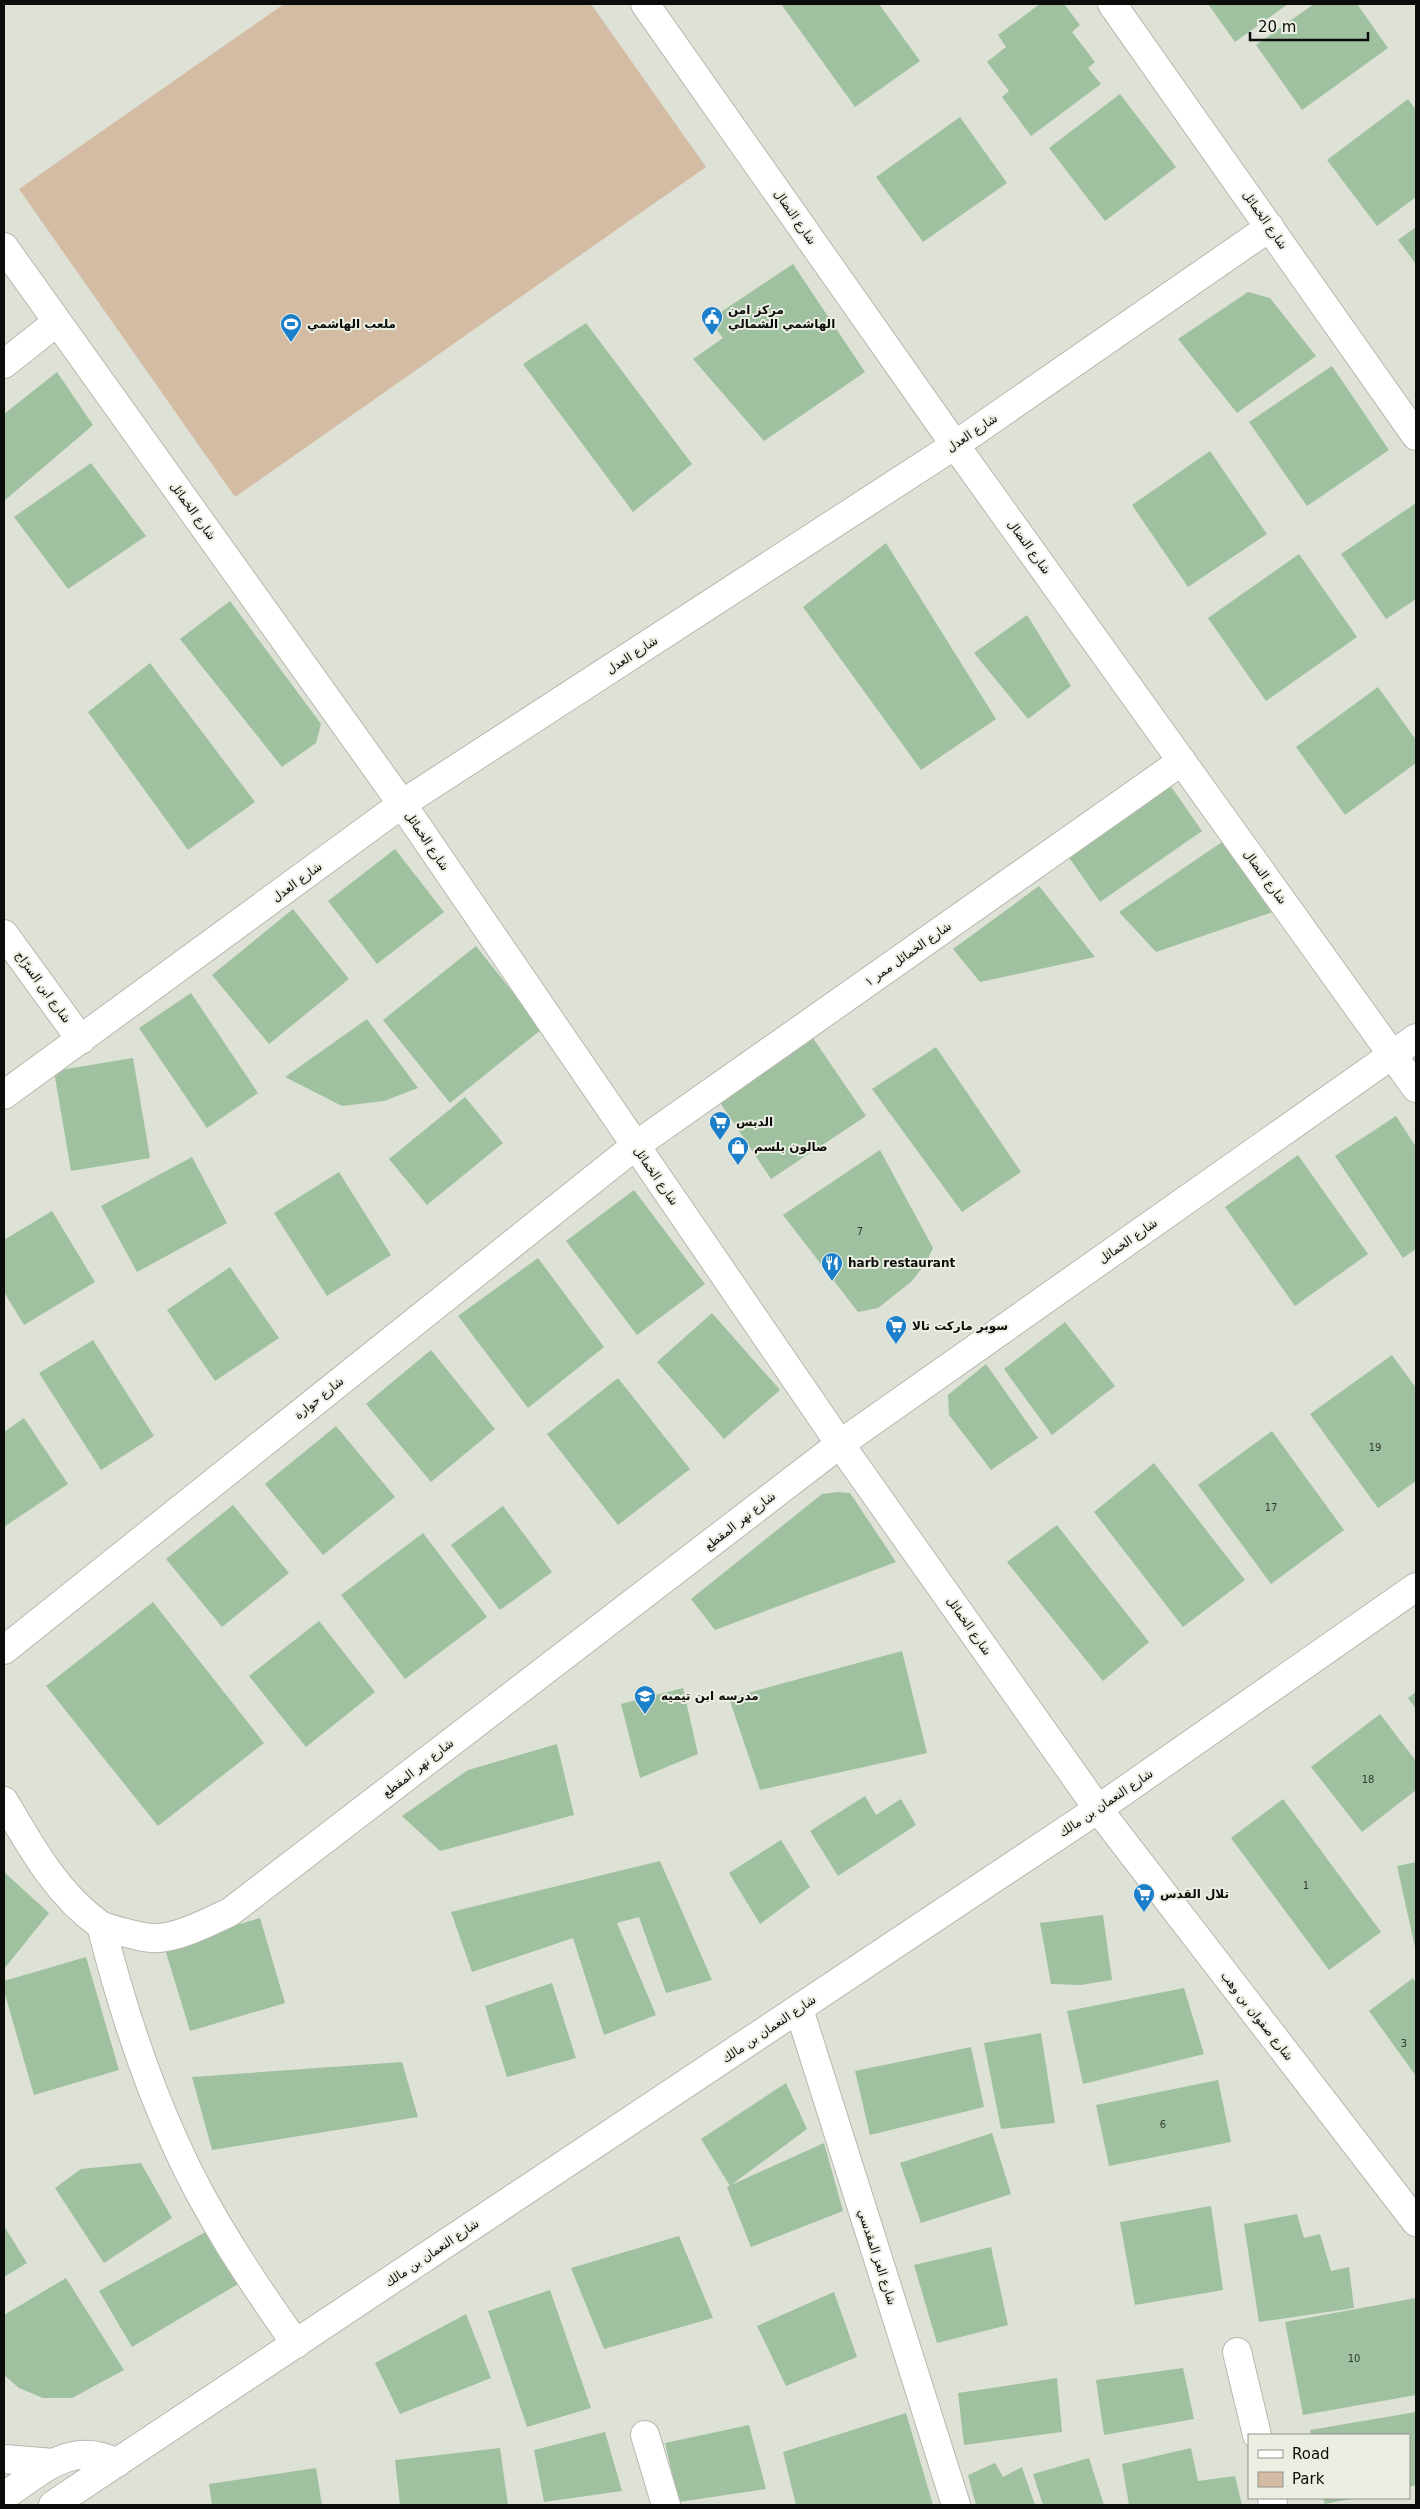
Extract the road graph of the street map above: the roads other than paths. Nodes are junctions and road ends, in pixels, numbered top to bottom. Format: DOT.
graph roads {
  1 [pos="645,4"];
  2 [pos="1112,4"];
  3 [pos="1270,227"];
  4 [pos="4,247"];
  5 [pos="57,322"];
  6 [pos="4,364"];
  7 [pos="1416,436"];
  8 [pos="955,445"];
  9 [pos="1182,761"];
  10 [pos="402,804"];
  11 [pos="4,934"];
  12 [pos="1416,1038"];
  13 [pos="81,1040"];
  14 [pos="1392,1055"];
  15 [pos="1416,1088"];
  16 [pos="4,1095"];
  17 [pos="635,1146"];
  18 [pos="840,1444"];
  19 [pos="1416,1587"];
  20 [pos="4,1650"];
  21 [pos="4,1800"];
  22 [pos="1098,1810"];
  23 [pos="101,1925"];
  24 [pos="799,2009"];
  25 [pos="1415,2218"];
  26 [pos="296,2344"];
  27 [pos="1237,2352"];
  28 [pos="1257,2434"];
  29 [pos="645,2435"];
  30 [pos="4,2458"];
  31 [pos="54,2463"];
  32 [pos="117,2463"];
  33 [pos="4,2496"];
  34 [pos="53,2505"];
  35 [pos="666,2505"];
  36 [pos="956,2505"];
  1 -- 8 [label="street, شارع النضال"];
  2 -- 3 [label="street, شارع الخمائل"];
  3 -- 7 [label="street, شارع الخمائل"];
  3 -- 8 [label="street, شارع العدل"];
  4 -- 5 [label="street, شارع الخمائل"];
  5 -- 6 [label="street"];
  5 -- 10 [label="street, شارع الخمائل"];
  8 -- 9 [label="street, شارع النضال"];
  8 -- 10 [label="street, شارع العدل"];
  9 -- 14 [label="street, شارع النضال"];
  9 -- 17 [label="street, شارع الخمائل ممر ١"];
  10 -- 13 [label="street, شارع العدل"];
  10 -- 17 [label="street, شارع الخمائل"];
  11 -- 13 [label="street, شارع ابن السرّاج"];
  12 -- 14 [label="street, شارع الخمائل"];
  13 -- 16 [label="street, شارع العدل"];
  14 -- 15 [label="street, شارع النضال"];
  14 -- 18 [label="street, شارع الخمائل"];
  17 -- 18 [label="street, شارع الخمائل"];
  17 -- 20 [label="street, شارع حوارة"];
  18 -- 22 [label="street, شارع الخمائل"];
  18 -- 23 [label="street, شارع نهر المقطع"];
  19 -- 22 [label="street, شارع النعمان بن مالك"];
  21 -- 23 [label="street, شارع نهر المقطع"];
  22 -- 24 [label="street, شارع النعمان بن مالك"];
  22 -- 25 [label="street, شارع صفوان بن وهب"];
  23 -- 26 [label="street"];
  24 -- 26 [label="street, شارع النعمان بن مالك"];
  24 -- 36 [label="street, شارع العز المقدسي"];
  26 -- 32 [label="street, شارع النعمان بن مالك"];
  27 -- 28 [label="street"];
  29 -- 35 [label="street"];
  30 -- 31 [label="street"];
  31 -- 32 [label="street"];
  31 -- 33 [label="street"];
  32 -- 34 [label="street, شارع النعمان بن مالك"];
}
